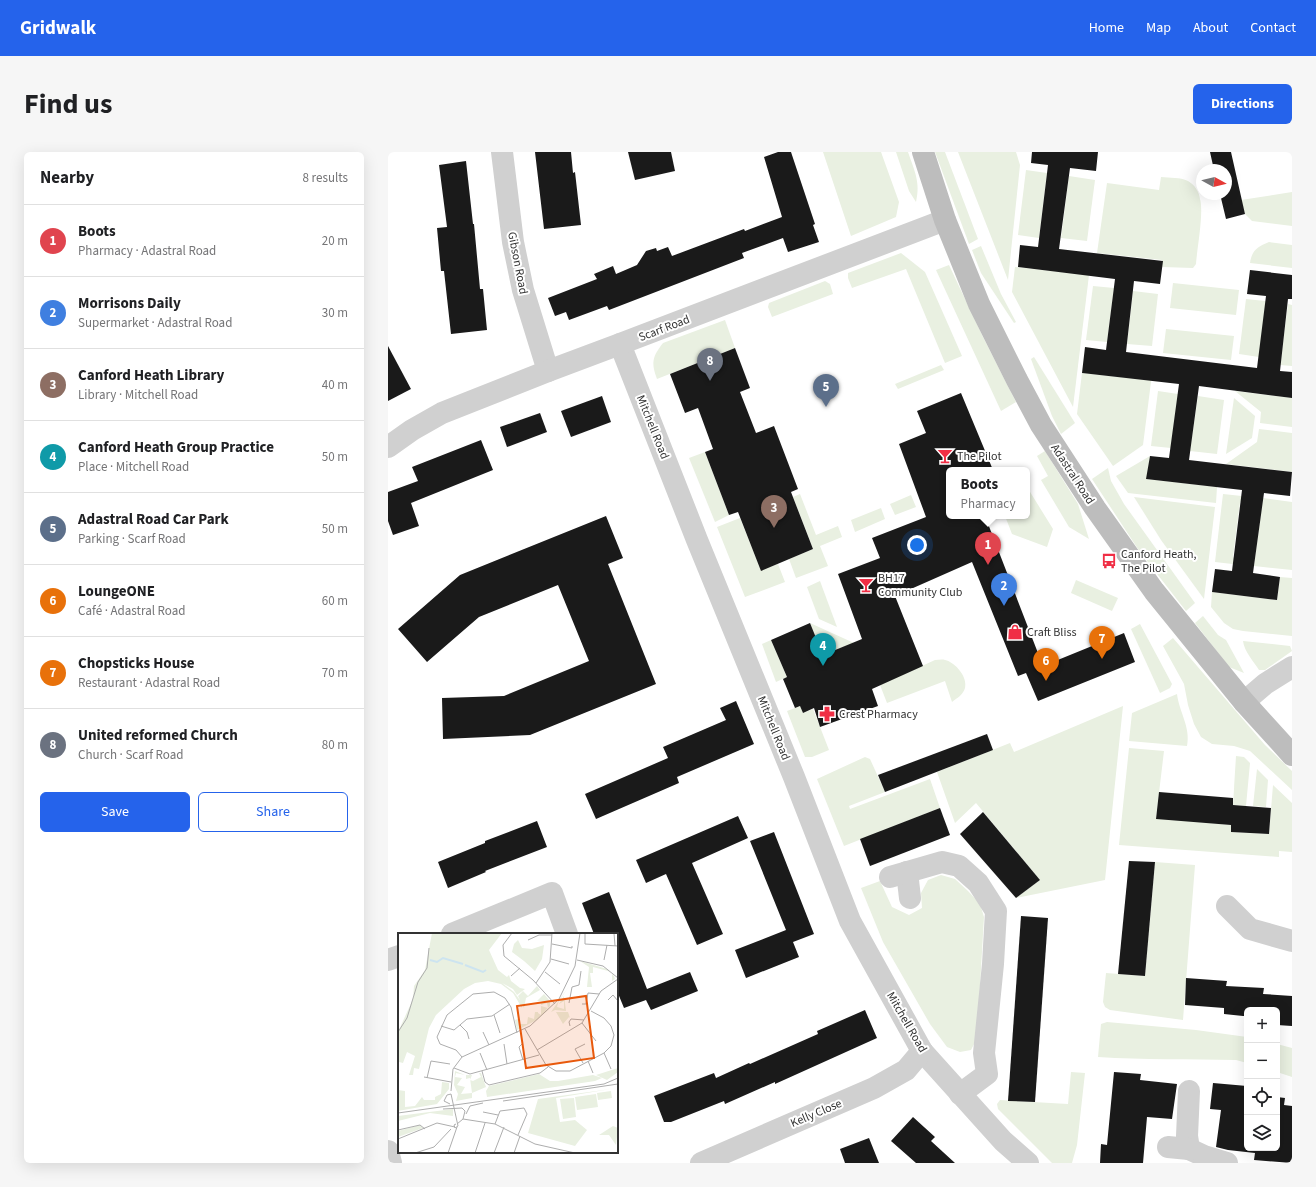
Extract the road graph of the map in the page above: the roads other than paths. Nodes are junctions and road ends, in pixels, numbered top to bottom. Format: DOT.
graph roads {
  1 [pos="502,152"];
  2 [pos="923,152"];
  3 [pos="945,220"];
  4 [pos="620,344"];
  5 [pos="548,370"];
  6 [pos="388,447"];
  7 [pos="1292,667"];
  8 [pos="1244,702"];
  9 [pos="1292,755"];
  10 [pos="910,898"];
  11 [pos="1227,906"];
  12 [pos="454,933"];
  13 [pos="567,933"];
  14 [pos="1292,941"];
  15 [pos="398,956"];
  16 [pos="388,960"];
  17 [pos="922,1051"];
  18 [pos="1189,1091"];
  19 [pos="960,1094"];
  20 [pos="388,1151"];
  21 [pos="391,1163"];
  22 [pos="701,1163"];
  23 [pos="1028,1163"];
  24 [pos="1227,1163"];
  1 -- 5 [label="street, Gibson Road"];
  2 -- 3 [label="street, Adastral Road"];
  3 -- 4 [label="street, Scarf Road"];
  3 -- 8 [label="street, Adastral Road"];
  4 -- 5 [label="street, Scarf Road"];
  4 -- 17 [label="street, Mitchell Road"];
  5 -- 6 [label="street, Scarf Road"];
  7 -- 8 [label="street"];
  8 -- 9 [label="street, Adastral Road"];
  10 -- 19 [label="street"];
  11 -- 14 [label="street"];
  12 -- 13 [label="street"];
  15 -- 16 [label="street"];
  17 -- 19 [label="street, Mitchell Road"];
  17 -- 22 [label="street, Kelly Close"];
  18 -- 24 [label="street"];
  19 -- 23 [label="street, Mitchell Road"];
  20 -- 21 [label="street"];
}
